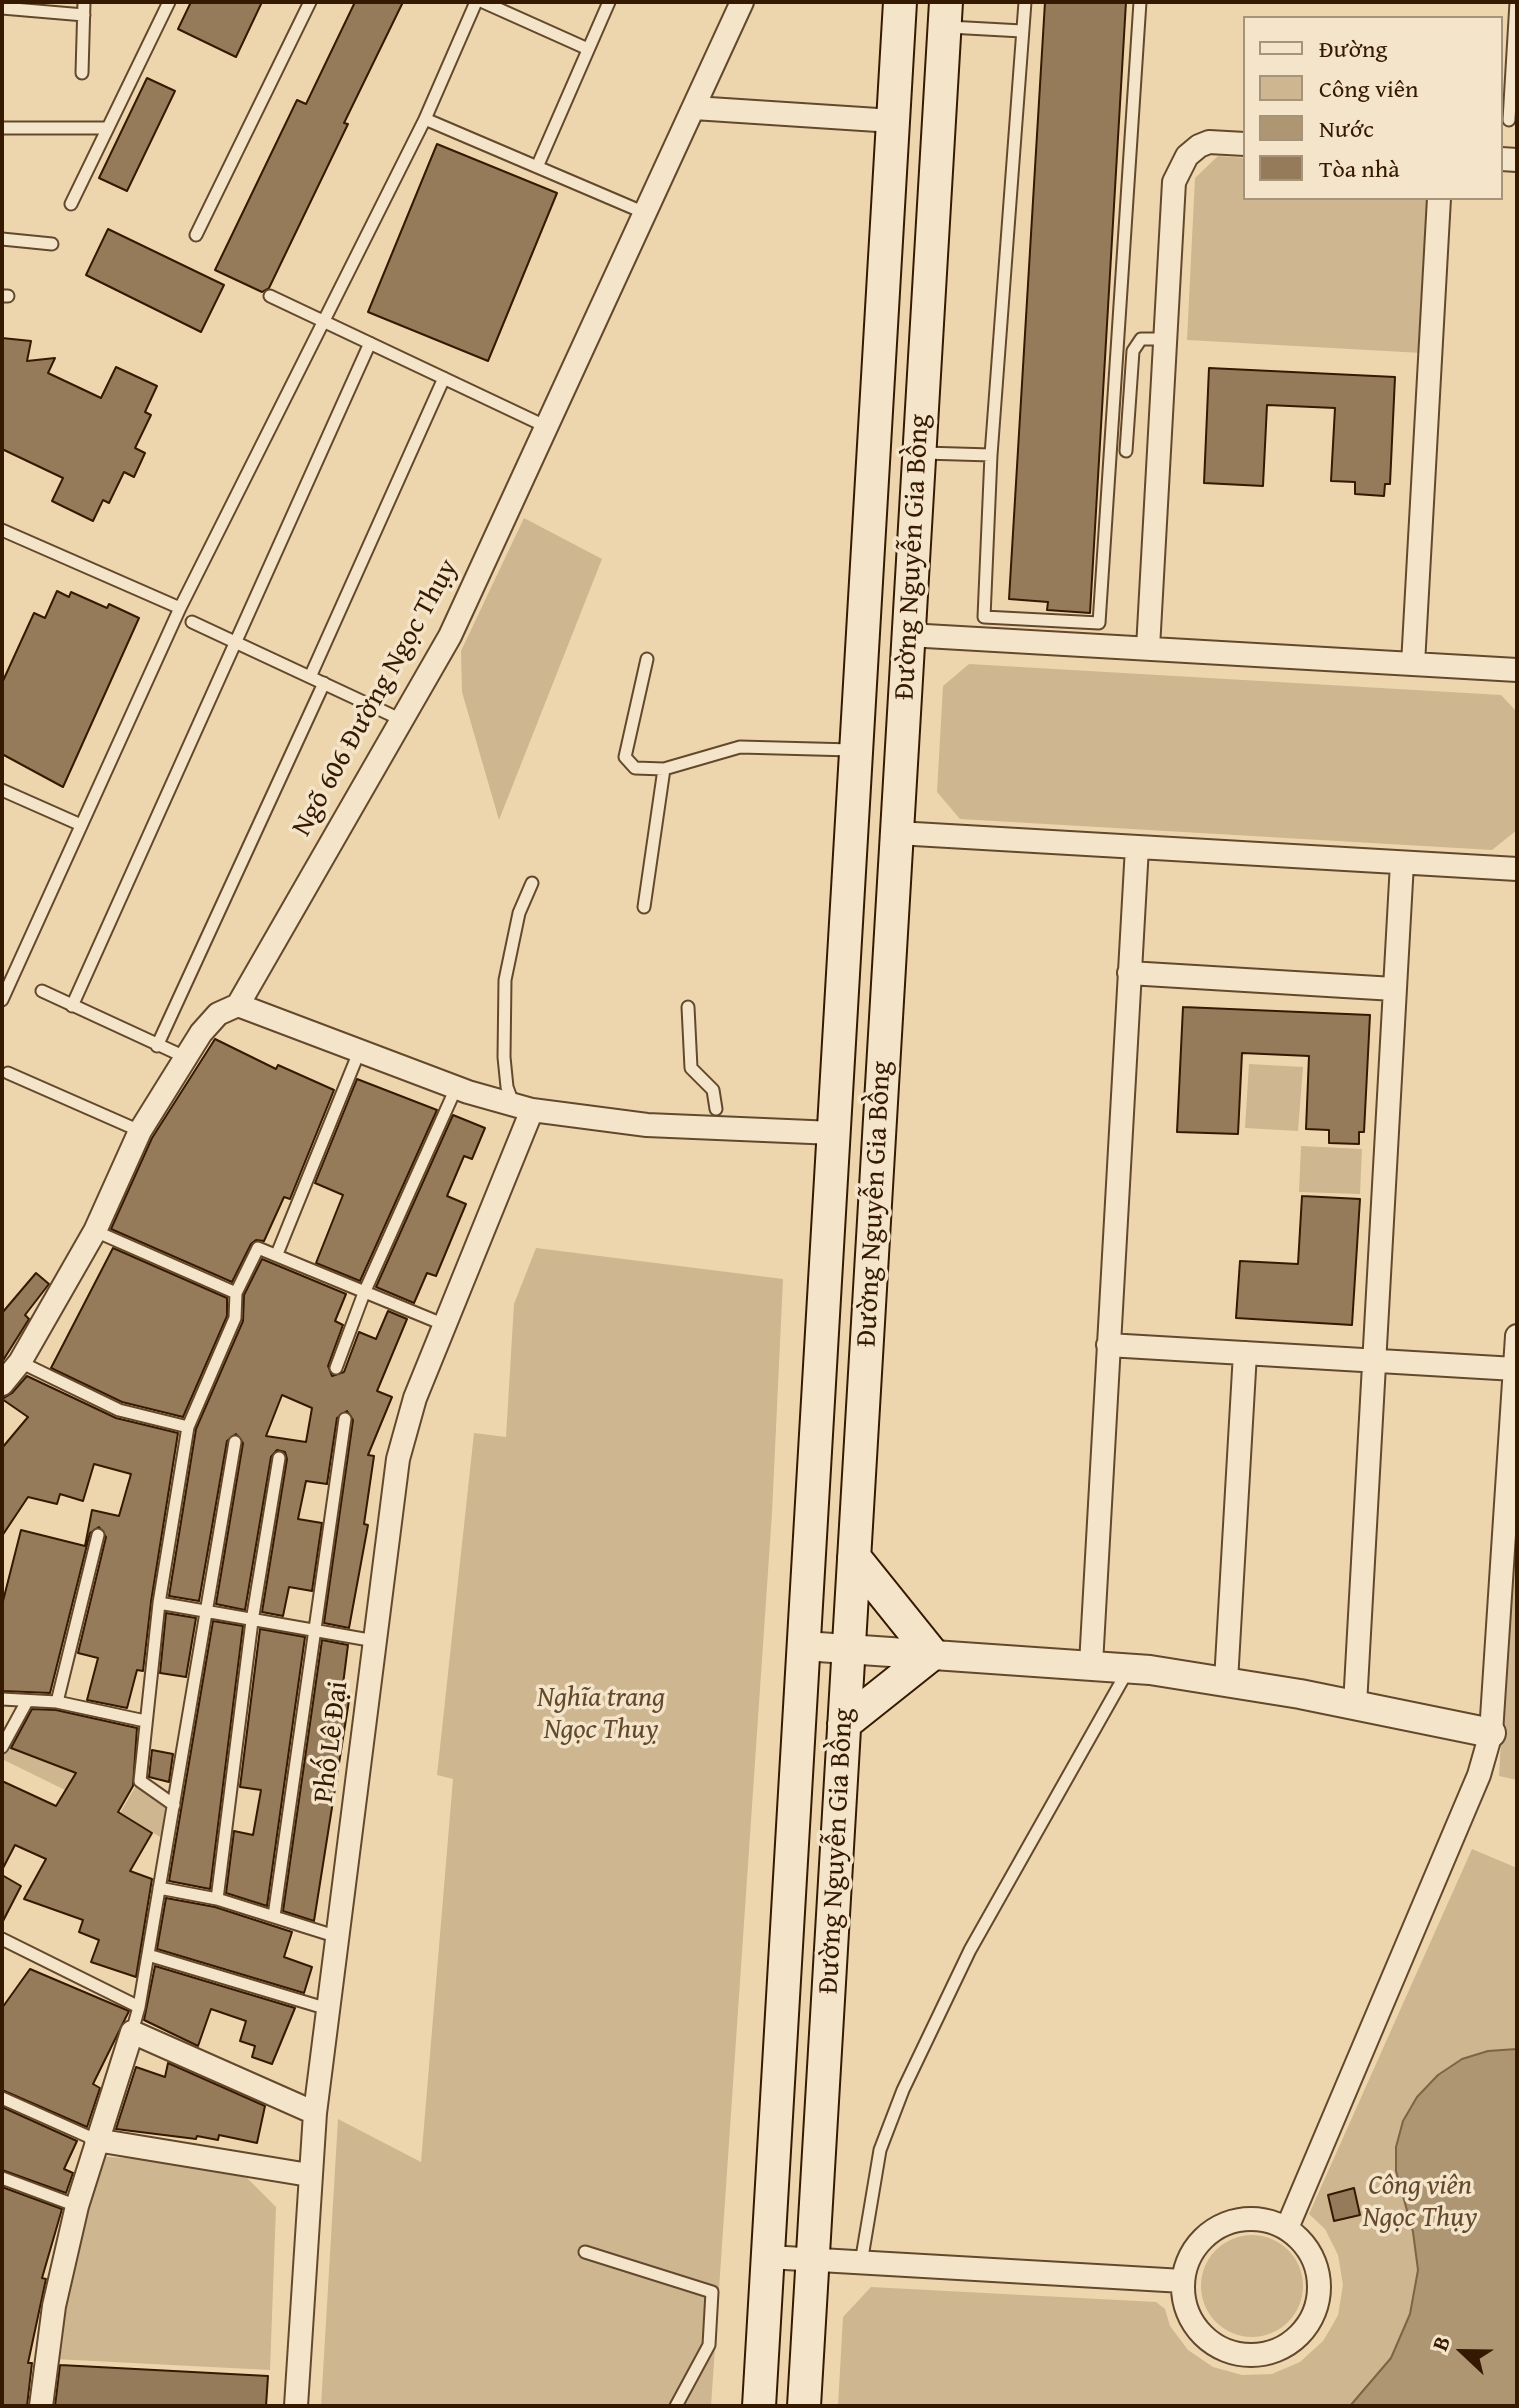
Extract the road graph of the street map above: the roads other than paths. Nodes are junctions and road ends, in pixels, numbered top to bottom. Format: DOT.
graph roads {
  1 [pos="169,2"];
  2 [pos="310,2"];
  3 [pos="476,2"];
  4 [pos="483,2"];
  5 [pos="609,2"];
  6 [pos="742,2"];
  7 [pos="900,2"];
  8 [pos="1025,2"];
  9 [pos="1140,2"];
  10 [pos="1516,2"];
  11 [pos="2,8"];
  12 [pos="84,8"];
  13 [pos="945,14"];
  14 [pos="1022,31"];
  15 [pos="588,49"];
  16 [pos="82,73"];
  17 [pos="694,108"];
  18 [pos="425,119"];
  19 [pos="1509,120"];
  20 [pos="893,121"];
  21 [pos="2,128"];
  22 [pos="106,128"];
  23 [pos="1243,144"];
  24 [pos="537,167"];
  25 [pos="1439,200"];
  26 [pos="71,204"];
  27 [pos="645,213"];
  28 [pos="196,235"];
  29 [pos="2,239"];
  30 [pos="52,244"];
  31 [pos="270,296"];
  32 [pos="322,320"];
  33 [pos="1118,339"];
  34 [pos="1141,339"];
  35 [pos="1165,339"];
  36 [pos="370,343"];
  37 [pos="444,378"];
  38 [pos="547,427"];
  39 [pos="1126,451"];
  40 [pos="919,452"];
  41 [pos="991,455"];
  42 [pos="2,530"];
  43 [pos="180,608"];
  44 [pos="192,622"];
  45 [pos="863,632"];
  46 [pos="908,635"];
  47 [pos="237,643"];
  48 [pos="1148,648"];
  49 [pos="647,659"];
  50 [pos="1413,664"];
  51 [pos="1517,670"];
  52 [pos="310,677"];
  53 [pos="324,683"];
  54 [pos="402,720"];
  55 [pos="856,750"];
  56 [pos="664,769"];
  57 [pos="2,790"];
  58 [pos="81,825"];
  59 [pos="851,831"];
  60 [pos="897,833"];
  61 [pos="1137,847"];
  62 [pos="1402,863"];
  63 [pos="1517,869"];
  64 [pos="532,883"];
  65 [pos="644,907"];
  66 [pos="1129,973"];
  67 [pos="1394,989"];
  68 [pos="42,991"];
  69 [pos="2,1000"];
  70 [pos="238,1005"];
  71 [pos="72,1006"];
  72 [pos="688,1007"];
  73 [pos="157,1046"];
  74 [pos="359,1052"];
  75 [pos="185,1057"];
  76 [pos="8,1073"];
  77 [pos="456,1088"];
  78 [pos="523,1108"];
  79 [pos="716,1109"];
  80 [pos="140,1131"];
  81 [pos="834,1133"];
  82 [pos="95,1231"];
  83 [pos="277,1254"];
  84 [pos="236,1293"];
  85 [pos="364,1293"];
  86 [pos="445,1325"];
  87 [pos="1517,1336"];
  88 [pos="1108,1345"];
  89 [pos="1245,1353"];
  90 [pos="1374,1361"];
  91 [pos="20,1362"];
  92 [pos="336,1368"];
  93 [pos="1515,1369"];
  94 [pos="2,1384"];
  95 [pos="345,1419"];
  96 [pos="188,1427"];
  97 [pos="235,1442"];
  98 [pos="279,1458"];
  99 [pos="98,1535"];
  100 [pos="854,1557"];
  101 [pos="159,1603"];
  102 [pos="205,1611"];
  103 [pos="252,1621"];
  104 [pos="315,1631"];
  105 [pos="375,1641"];
  106 [pos="804,1646"];
  107 [pos="849,1649"];
  108 [pos="932,1654"];
  109 [pos="1091,1664"];
  110 [pos="1129,1668"];
  111 [pos="1226,1681"];
  112 [pos="2,1699"];
  113 [pos="57,1702"];
  114 [pos="26,1703"];
  115 [pos="1355,1705"];
  116 [pos="145,1721"];
  117 [pos="844,1724"];
  118 [pos="1491,1733"];
  119 [pos="2,1747"];
  120 [pos="174,1805"];
  121 [pos="159,1888"];
  122 [pos="217,1899"];
  123 [pos="274,1916"];
  124 [pos="338,1937"];
  125 [pos="2,1939"];
  126 [pos="148,1955"];
  127 [pos="139,2007"];
  128 [pos="328,2009"];
  129 [pos="132,2032"];
  130 [pos="2,2098"];
  131 [pos="315,2113"];
  132 [pos="96,2140"];
  133 [pos="309,2175"];
  134 [pos="2,2178"];
  135 [pos="77,2206"];
  136 [pos="1287,2228"];
  137 [pos="585,2252"];
  138 [pos="768,2257"];
  139 [pos="813,2260"];
  140 [pos="861,2263"];
  141 [pos="1183,2281"];
  142 [pos="41,2406"];
  143 [pos="296,2406"];
  144 [pos="676,2406"];
  145 [pos="759,2406"];
  146 [pos="804,2406"];
  1 -- 22 [label="lane"];
  2 -- 28 [label="lane"];
  3 -- 18 [label="lane"];
  4 -- 15 [label="lane"];
  5 -- 15 [label="lane"];
  6 -- 17 [label="street, Ngõ 606 Đường Ngọc Thụy"];
  7 -- 20 [label="main road, Đường Nguyễn Gia Bồng"];
  8 -- 14 [label="lane"];
  9 -- 33 [label="lane"];
  10 -- 19 [label="lane"];
  11 -- 12 [label="lane"];
  12 -- 16 [label="lane"];
  13 -- 14 [label="lane"];
  13 -- 40 [label="main road, Đường Nguyễn Gia Bồng"];
  14 -- 41 [label="lane"];
  15 -- 24 [label="lane"];
  17 -- 20 [label="street"];
  17 -- 27 [label="street, Ngõ 606 Đường Ngọc Thụy"];
  18 -- 24 [label="lane"];
  18 -- 32 [label="lane"];
  20 -- 45 [label="main road, Đường Nguyễn Gia Bồng"];
  21 -- 22 [label="lane"];
  22 -- 26 [label="lane"];
  23 -- 35 [label="street"];
  24 -- 27 [label="lane"];
  25 -- 50 [label="street"];
  27 -- 38 [label="street, Ngõ 606 Đường Ngọc Thụy"];
  29 -- 30 [label="lane"];
  31 -- 32 [label="lane"];
  32 -- 36 [label="lane"];
  32 -- 43 [label="lane"];
  33 -- 34 [label="lane"];
  33 -- 41 [label="lane"];
  34 -- 35 [label="lane"];
  34 -- 39 [label="lane"];
  35 -- 48 [label="street"];
  36 -- 37 [label="lane"];
  36 -- 47 [label="lane"];
  37 -- 38 [label="lane"];
  37 -- 52 [label="lane"];
  38 -- 54 [label="street, Ngõ 606 Đường Ngọc Thụy"];
  40 -- 41 [label="lane"];
  40 -- 46 [label="main road, Đường Nguyễn Gia Bồng"];
  42 -- 43 [label="lane"];
  43 -- 58 [label="lane"];
  44 -- 47 [label="lane"];
  45 -- 46 [label="main road"];
  45 -- 55 [label="main road, Đường Nguyễn Gia Bồng"];
  46 -- 48 [label="street"];
  46 -- 60 [label="main road, Đường Nguyễn Gia Bồng"];
  47 -- 52 [label="lane"];
  47 -- 71 [label="lane"];
  48 -- 50 [label="street"];
  49 -- 56 [label="lane"];
  50 -- 51 [label="street"];
  52 -- 53 [label="lane"];
  53 -- 54 [label="lane"];
  53 -- 73 [label="lane"];
  54 -- 70 [label="street, Ngõ 606 Đường Ngọc Thụy"];
  55 -- 56 [label="lane"];
  55 -- 59 [label="main road, Đường Nguyễn Gia Bồng"];
  56 -- 65 [label="lane"];
  57 -- 58 [label="lane"];
  58 -- 69 [label="lane"];
  59 -- 60 [label="main road"];
  59 -- 81 [label="main road, Đường Nguyễn Gia Bồng"];
  60 -- 61 [label="street"];
  60 -- 100 [label="main road, Đường Nguyễn Gia Bồng"];
  61 -- 62 [label="street"];
  61 -- 66 [label="street"];
  62 -- 63 [label="street"];
  62 -- 67 [label="street"];
  64 -- 78 [label="lane"];
  66 -- 67 [label="street"];
  66 -- 88 [label="street"];
  67 -- 90 [label="street"];
  68 -- 71 [label="lane"];
  70 -- 74 [label="street"];
  70 -- 75 [label="street, Ngõ 606 Đường Ngọc Thụy"];
  71 -- 73 [label="lane"];
  72 -- 79 [label="lane"];
  73 -- 75 [label="lane"];
  74 -- 77 [label="street"];
  74 -- 83 [label="lane"];
  75 -- 80 [label="street, Ngõ 606 Đường Ngọc Thụy"];
  76 -- 80 [label="lane"];
  77 -- 78 [label="street"];
  77 -- 85 [label="lane"];
  78 -- 81 [label="street"];
  78 -- 86 [label="street, Phố Lê Đại"];
  80 -- 82 [label="street, Ngõ 606 Đường Ngọc Thụy"];
  81 -- 106 [label="main road, Đường Nguyễn Gia Bồng"];
  82 -- 84 [label="lane"];
  82 -- 91 [label="street, Ngõ 606 Đường Ngọc Thụy"];
  83 -- 84 [label="lane"];
  83 -- 85 [label="lane"];
  84 -- 96 [label="lane"];
  85 -- 86 [label="lane"];
  85 -- 92 [label="lane"];
  86 -- 105 [label="street, Phố Lê Đại"];
  87 -- 93 [label="street"];
  88 -- 89 [label="street"];
  88 -- 109 [label="street"];
  89 -- 90 [label="street"];
  89 -- 111 [label="street"];
  90 -- 93 [label="street"];
  90 -- 115 [label="street"];
  91 -- 94 [label="street, Ngõ 606 Đường Ngọc Thụy"];
  91 -- 96 [label="lane"];
  93 -- 118 [label="street"];
  95 -- 104 [label="lane"];
  96 -- 101 [label="lane"];
  97 -- 102 [label="lane"];
  98 -- 103 [label="lane"];
  99 -- 113 [label="lane"];
  100 -- 107 [label="main road, Đường Nguyễn Gia Bồng"];
  100 -- 108 [label="main road"];
  101 -- 102 [label="lane"];
  101 -- 116 [label="lane"];
  102 -- 103 [label="lane"];
  102 -- 120 [label="lane"];
  103 -- 104 [label="lane"];
  103 -- 122 [label="lane"];
  104 -- 105 [label="lane"];
  104 -- 123 [label="lane"];
  105 -- 124 [label="street, Phố Lê Đại"];
  106 -- 107 [label="street"];
  106 -- 138 [label="main road, Đường Nguyễn Gia Bồng"];
  107 -- 108 [label="street"];
  107 -- 117 [label="main road, Đường Nguyễn Gia Bồng"];
  108 -- 109 [label="street"];
  108 -- 117 [label="main road"];
  109 -- 110 [label="street"];
  110 -- 111 [label="street"];
  110 -- 140 [label="lane"];
  111 -- 115 [label="street"];
  112 -- 114 [label="lane"];
  113 -- 114 [label="lane"];
  113 -- 116 [label="lane"];
  114 -- 119 [label="lane"];
  115 -- 118 [label="street"];
  116 -- 120 [label="lane"];
  117 -- 139 [label="main road, Đường Nguyễn Gia Bồng"];
  118 -- 136 [label="street"];
  120 -- 121 [label="lane"];
  121 -- 122 [label="lane"];
  121 -- 126 [label="lane"];
  122 -- 123 [label="lane"];
  123 -- 124 [label="lane"];
  124 -- 128 [label="street, Phố Lê Đại"];
  125 -- 127 [label="lane"];
  126 -- 127 [label="lane"];
  126 -- 128 [label="lane"];
  127 -- 129 [label="lane"];
  128 -- 131 [label="street, Phố Lê Đại"];
  129 -- 131 [label="street"];
  129 -- 132 [label="street"];
  130 -- 132 [label="lane"];
  131 -- 133 [label="street, Phố Lê Đại"];
  132 -- 133 [label="street"];
  132 -- 135 [label="street"];
  133 -- 143 [label="street, Phố Lê Đại"];
  134 -- 135 [label="lane"];
  135 -- 142 [label="street"];
  136 -- 141 [label="street"];
  136 -- 141 [label="street"];
  137 -- 144 [label="lane"];
  138 -- 139 [label="street"];
  138 -- 145 [label="main road, Đường Nguyễn Gia Bồng"];
  139 -- 140 [label="street"];
  139 -- 146 [label="main road, Đường Nguyễn Gia Bồng"];
  140 -- 141 [label="street"];
}
